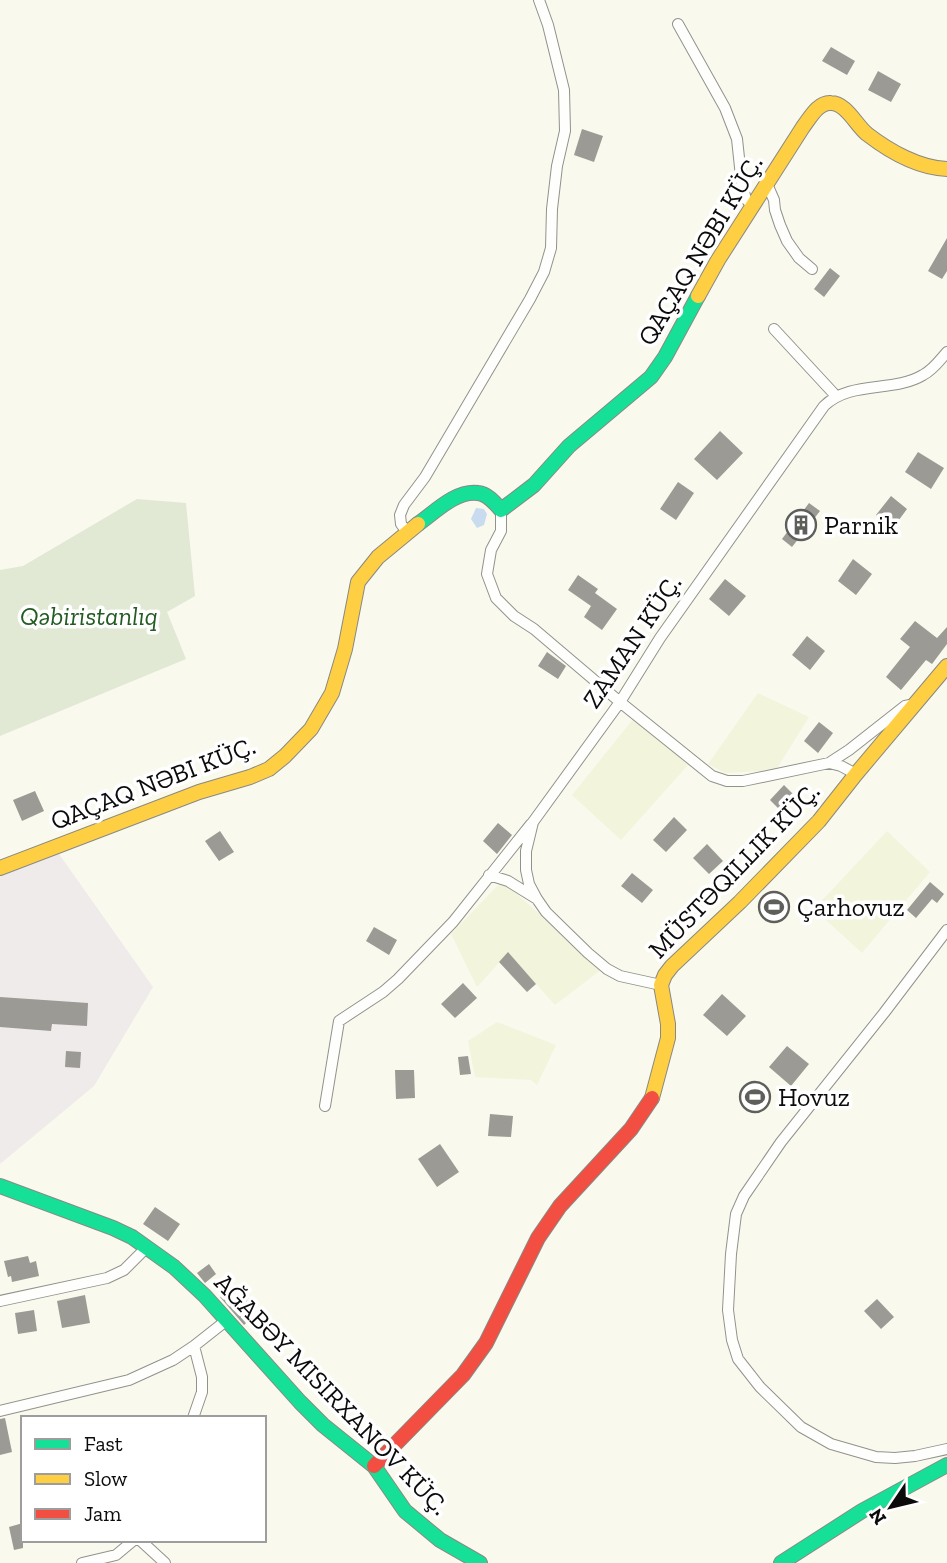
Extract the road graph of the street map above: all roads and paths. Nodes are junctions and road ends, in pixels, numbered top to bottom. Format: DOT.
graph roads {
  1 [pos="539,0"];
  2 [pos="678,24"];
  3 [pos="947,169"];
  4 [pos="767,184"];
  5 [pos="752,207"];
  6 [pos="812,269"];
  7 [pos="774,328"];
  8 [pos="947,352"];
  9 [pos="836,396"];
  10 [pos="501,510"];
  11 [pos="407,532"];
  12 [pos="947,666"];
  13 [pos="620,702"];
  14 [pos="915,704"];
  15 [pos="829,763"];
  16 [pos="856,774"];
  17 [pos="533,822"];
  18 [pos="0,868"];
  19 [pos="489,875"];
  20 [pos="537,900"];
  21 [pos="947,930"];
  22 [pos="661,985"];
  23 [pos="325,1106"];
  24 [pos="0,1185"];
  25 [pos="147,1247"];
  26 [pos="0,1301"];
  27 [pos="227,1320"];
  28 [pos="194,1346"];
  29 [pos="0,1411"];
  30 [pos="194,1416"];
  31 [pos="947,1449"];
  32 [pos="947,1465"];
  33 [pos="374,1466"];
  34 [pos="132,1542"];
  35 [pos="142,1542"];
  36 [pos="82,1563"];
  37 [pos="165,1563"];
  38 [pos="480,1563"];
  39 [pos="781,1563"];
  1 -- 11 [label="street"];
  2 -- 5 [label="street"];
  3 -- 4 [label="street, QAÇAQ NƏBI KÜÇ."];
  4 -- 5 [label="street, QAÇAQ NƏBI KÜÇ."];
  4 -- 6 [label="street"];
  5 -- 10 [label="street, QAÇAQ NƏBI KÜÇ."];
  7 -- 9 [label="street"];
  8 -- 9 [label="street"];
  9 -- 13 [label="street, ZAMAN KÜÇ."];
  10 -- 11 [label="street, QAÇAQ NƏBI KÜÇ."];
  10 -- 13 [label="street"];
  11 -- 18 [label="street, QAÇAQ NƏBI KÜÇ."];
  12 -- 14 [label="street, MÜSTƏQILLIK KÜÇ."];
  13 -- 15 [label="street"];
  13 -- 17 [label="street, ZAMAN KÜÇ."];
  14 -- 15 [label="street"];
  14 -- 16 [label="street, MÜSTƏQILLIK KÜÇ."];
  15 -- 16 [label="street"];
  16 -- 22 [label="street, MÜSTƏQILLIK KÜÇ."];
  17 -- 19 [label="street"];
  17 -- 20 [label="street, ZAMAN KÜÇ."];
  19 -- 20 [label="street"];
  19 -- 23 [label="street"];
  20 -- 22 [label="street, ZAMAN KÜÇ."];
  21 -- 31 [label="street"];
  22 -- 33 [label="street, MÜSTƏQILLIK KÜÇ."];
  24 -- 25 [label="street, AĞABƏY MISIRXANOV KÜÇ."];
  25 -- 26 [label="street"];
  25 -- 27 [label="street, AĞABƏY MISIRXANOV KÜÇ."];
  27 -- 28 [label="street"];
  27 -- 33 [label="street, AĞABƏY MISIRXANOV KÜÇ."];
  28 -- 29 [label="street"];
  28 -- 30 [label="street"];
  32 -- 39 [label="street"];
  33 -- 38 [label="street, AĞABƏY MISIRXANOV KÜÇ."];
  34 -- 36 [label="street"];
  35 -- 37 [label="street"];
}
